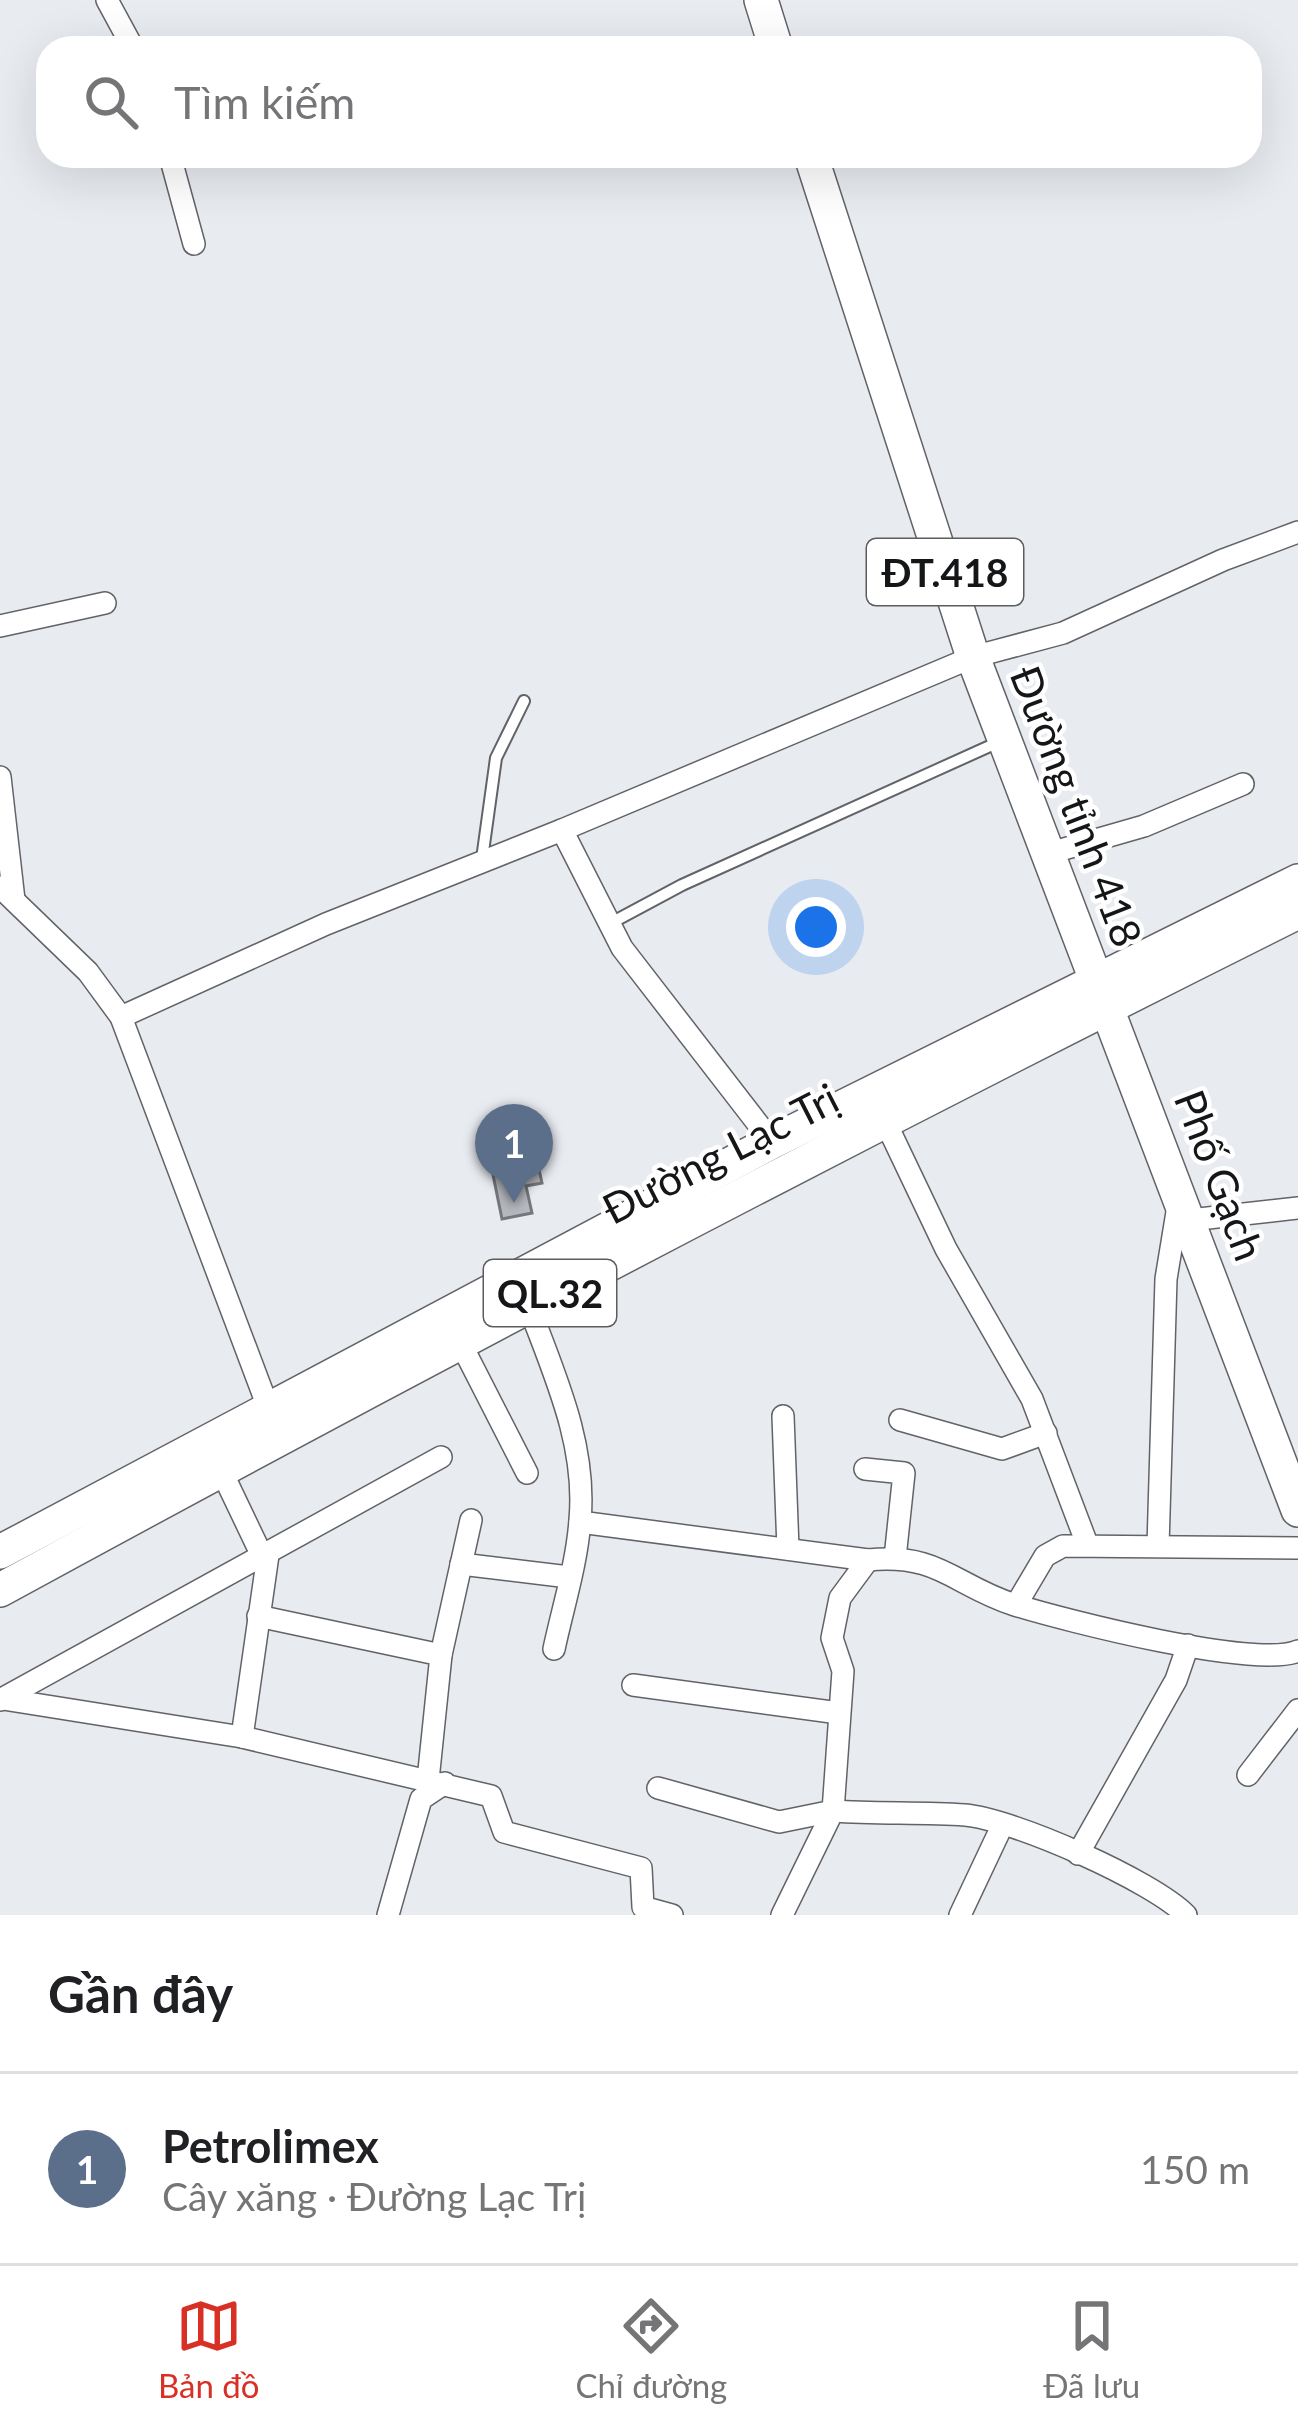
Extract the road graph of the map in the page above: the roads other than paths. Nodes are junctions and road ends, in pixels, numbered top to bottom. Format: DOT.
graph roads {
  1 [pos="107,0"];
  2 [pos="761,0"];
  3 [pos="126,36"];
  4 [pos="772,36"];
  5 [pos="173,168"];
  6 [pos="815,168"];
  7 [pos="194,244"];
  8 [pos="1298,532"];
  9 [pos="105,603"];
  10 [pos="0,626"];
  11 [pos="973,657"];
  12 [pos="524,701"];
  13 [pos="1004,739"];
  14 [pos="0,778"];
  15 [pos="1244,784"];
  16 [pos="562,830"];
  17 [pos="1050,854"];
  18 [pos="482,859"];
  19 [pos="1298,881"];
  20 [pos="7,894"];
  21 [pos="1298,912"];
  22 [pos="609,924"];
  23 [pos="1101,995"];
  24 [pos="121,1017"];
  25 [pos="884,1119"];
  26 [pos="772,1142"];
  27 [pos="1185,1208"];
  28 [pos="1298,1208"];
  29 [pos="528,1304"];
  30 [pos="459,1340"];
  31 [pos="268,1407"];
  32 [pos="784,1416"];
  33 [pos="900,1420"];
  34 [pos="1046,1433"];
  35 [pos="441,1457"];
  36 [pos="220,1468"];
  37 [pos="865,1469"];
  38 [pos="527,1473"];
  39 [pos="1298,1510"];
  40 [pos="471,1520"];
  41 [pos="580,1522"];
  42 [pos="1087,1544"];
  43 [pos="1158,1546"];
  44 [pos="1298,1548"];
  45 [pos="788,1549"];
  46 [pos="0,1552"];
  47 [pos="266,1556"];
  48 [pos="895,1558"];
  49 [pos="868,1560"];
  50 [pos="461,1564"];
  51 [pos="569,1577"];
  52 [pos="0,1590"];
  53 [pos="1016,1605"];
  54 [pos="258,1616"];
  55 [pos="1188,1645"];
  56 [pos="554,1648"];
  57 [pos="1298,1651"];
  58 [pos="441,1655"];
  59 [pos="633,1685"];
  60 [pos="1,1700"];
  61 [pos="1298,1710"];
  62 [pos="839,1713"];
  63 [pos="242,1737"];
  64 [pos="1248,1775"];
  65 [pos="437,1781"];
  66 [pos="658,1788"];
  67 [pos="833,1810"];
  68 [pos="1002,1826"];
  69 [pos="1078,1854"];
  70 [pos="642,1911"];
  71 [pos="388,1915"];
  72 [pos="672,1915"];
  73 [pos="782,1915"];
  74 [pos="960,1915"];
  75 [pos="1186,1915"];
  1 -- 3 [label="street"];
  2 -- 4 [label="main road"];
  5 -- 7 [label="street"];
  6 -- 11 [label="main road, Đường tỉnh 418 / ĐT.418"];
  8 -- 11 [label="street"];
  9 -- 10 [label="street"];
  11 -- 13 [label="main road, Đường tỉnh 418 / ĐT.418"];
  11 -- 16 [label="street"];
  12 -- 18 [label="lane"];
  13 -- 17 [label="main road, Đường tỉnh 418 / ĐT.418"];
  13 -- 22 [label="lane"];
  14 -- 20 [label="street"];
  15 -- 17 [label="street"];
  16 -- 18 [label="street"];
  16 -- 22 [label="street"];
  17 -- 23 [label="main road, Đường tỉnh 418 / ĐT.418"];
  18 -- 24 [label="street"];
  19 -- 23 [label="main road, Đường Lạc Trị / QL.32"];
  20 -- 24 [label="street"];
  21 -- 23 [label="main road, Đường Lạc Trị / QL.32"];
  22 -- 26 [label="street"];
  23 -- 25 [label="main road, Đường Lạc Trị / QL.32"];
  23 -- 26 [label="main road, Đường Lạc Trị / QL.32"];
  23 -- 27 [label="main road, Phố Gạch / ĐT.418"];
  24 -- 31 [label="street"];
  25 -- 29 [label="main road, Đường Lạc Trị / QL.32"];
  25 -- 34 [label="street"];
  26 -- 31 [label="main road, Đường Lạc Trị / QL.32"];
  27 -- 28 [label="street"];
  27 -- 39 [label="main road, Phố Gạch / ĐT.418"];
  27 -- 43 [label="street"];
  29 -- 30 [label="main road, Đường Lạc Trị / QL.32"];
  29 -- 41 [label="street"];
  30 -- 36 [label="main road, Đường Lạc Trị / QL.32"];
  30 -- 38 [label="street"];
  31 -- 46 [label="main road, Đường Lạc Trị / QL.32"];
  32 -- 45 [label="street"];
  33 -- 34 [label="street"];
  34 -- 42 [label="street"];
  35 -- 47 [label="street"];
  36 -- 47 [label="street"];
  36 -- 52 [label="main road, Đường Lạc Trị / QL.32"];
  37 -- 48 [label="street"];
  40 -- 50 [label="street"];
  41 -- 45 [label="street"];
  41 -- 51 [label="street"];
  42 -- 43 [label="street"];
  42 -- 53 [label="street"];
  43 -- 44 [label="street"];
  45 -- 49 [label="street"];
  47 -- 54 [label="street"];
  47 -- 60 [label="street"];
  48 -- 49 [label="street"];
  48 -- 53 [label="street"];
  49 -- 62 [label="street"];
  50 -- 51 [label="street"];
  50 -- 58 [label="street"];
  51 -- 56 [label="street"];
  53 -- 55 [label="street"];
  54 -- 58 [label="street"];
  54 -- 63 [label="street"];
  55 -- 57 [label="street"];
  55 -- 69 [label="street"];
  58 -- 65 [label="street"];
  59 -- 62 [label="street"];
  60 -- 63 [label="street"];
  61 -- 64 [label="street"];
  62 -- 67 [label="street"];
  63 -- 65 [label="street"];
  65 -- 70 [label="street"];
  65 -- 71 [label="street"];
  66 -- 67 [label="street"];
  67 -- 68 [label="street"];
  67 -- 73 [label="street"];
  68 -- 69 [label="street"];
  68 -- 74 [label="street"];
  69 -- 75 [label="street"];
  70 -- 72 [label="street"];
}
